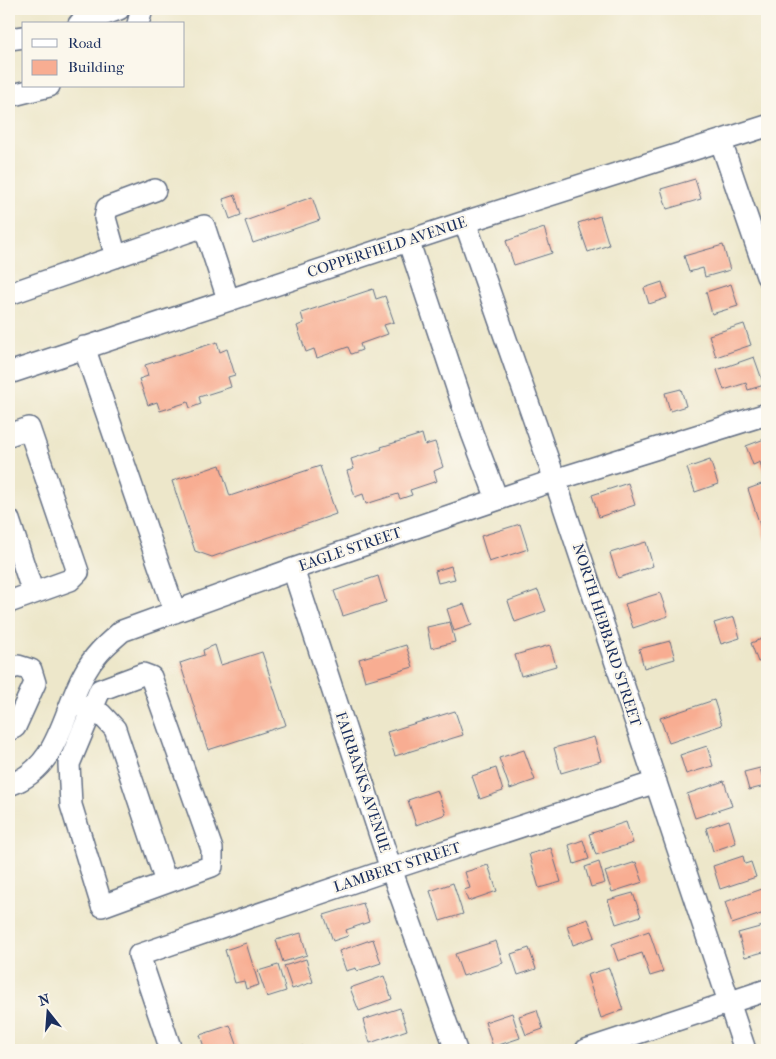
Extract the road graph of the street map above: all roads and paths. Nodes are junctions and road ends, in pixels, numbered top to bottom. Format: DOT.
graph roads {
  1 [pos="119,9"];
  2 [pos="84,22"];
  3 [pos="22,37"];
  4 [pos="9,39"];
  5 [pos="41,88"];
  6 [pos="9,96"];
  7 [pos="767,126"];
  8 [pos="722,142"];
  9 [pos="155,190"];
  10 [pos="466,222"];
  11 [pos="408,240"];
  12 [pos="116,257"];
  13 [pos="767,276"];
  14 [pos="9,294"];
  15 [pos="228,299"];
  16 [pos="84,348"];
  17 [pos="9,372"];
  18 [pos="767,414"];
  19 [pos="9,435"];
  20 [pos="555,480"];
  21 [pos="497,500"];
  22 [pos="9,520"];
  23 [pos="293,569"];
  24 [pos="33,593"];
  25 [pos="9,602"];
  26 [pos="175,612"];
  27 [pos="9,669"];
  28 [pos="81,707"];
  29 [pos="9,730"];
  30 [pos="656,782"];
  31 [pos="9,785"];
  32 [pos="391,869"];
  33 [pos="166,882"];
  34 [pos="767,990"];
  35 [pos="728,1003"];
  36 [pos="171,1050"];
  37 [pos="456,1050"];
  38 [pos="586,1050"];
  39 [pos="744,1050"];
  1 -- 2 [label="street"];
  3 -- 4 [label="street"];
  5 -- 6 [label="street"];
  7 -- 8 [label="street, COPPERFIELD AVENUE"];
  8 -- 10 [label="street, COPPERFIELD AVENUE"];
  8 -- 13 [label="street"];
  9 -- 12 [label="street"];
  10 -- 11 [label="street, COPPERFIELD AVENUE"];
  10 -- 20 [label="street, NORTH HEBBARD STREET"];
  11 -- 15 [label="street, COPPERFIELD AVENUE"];
  11 -- 21 [label="street"];
  12 -- 14 [label="street"];
  12 -- 15 [label="street"];
  15 -- 16 [label="street, COPPERFIELD AVENUE"];
  16 -- 17 [label="street, COPPERFIELD AVENUE"];
  16 -- 26 [label="street"];
  18 -- 20 [label="street, EAGLE STREET"];
  19 -- 24 [label="street"];
  20 -- 21 [label="street, EAGLE STREET"];
  20 -- 30 [label="street, NORTH HEBBARD STREET"];
  21 -- 23 [label="street, EAGLE STREET"];
  22 -- 24 [label="street"];
  23 -- 26 [label="street, EAGLE STREET"];
  23 -- 32 [label="street, FAIRBANKS AVENUE"];
  24 -- 25 [label="street"];
  26 -- 28 [label="street, EAGLE STREET"];
  27 -- 29 [label="street"];
  28 -- 31 [label="street, EAGLE STREET"];
  28 -- 33 [label="street"];
  28 -- 33 [label="street"];
  28 -- 33 [label="street"];
  30 -- 32 [label="street, LAMBERT STREET"];
  30 -- 35 [label="street, NORTH HEBBARD STREET"];
  32 -- 36 [label="street, LAMBERT STREET"];
  32 -- 37 [label="street, FAIRBANKS AVENUE"];
  34 -- 35 [label="street"];
  35 -- 38 [label="street"];
  35 -- 39 [label="street, NORTH HEBBARD STREET"];
}
